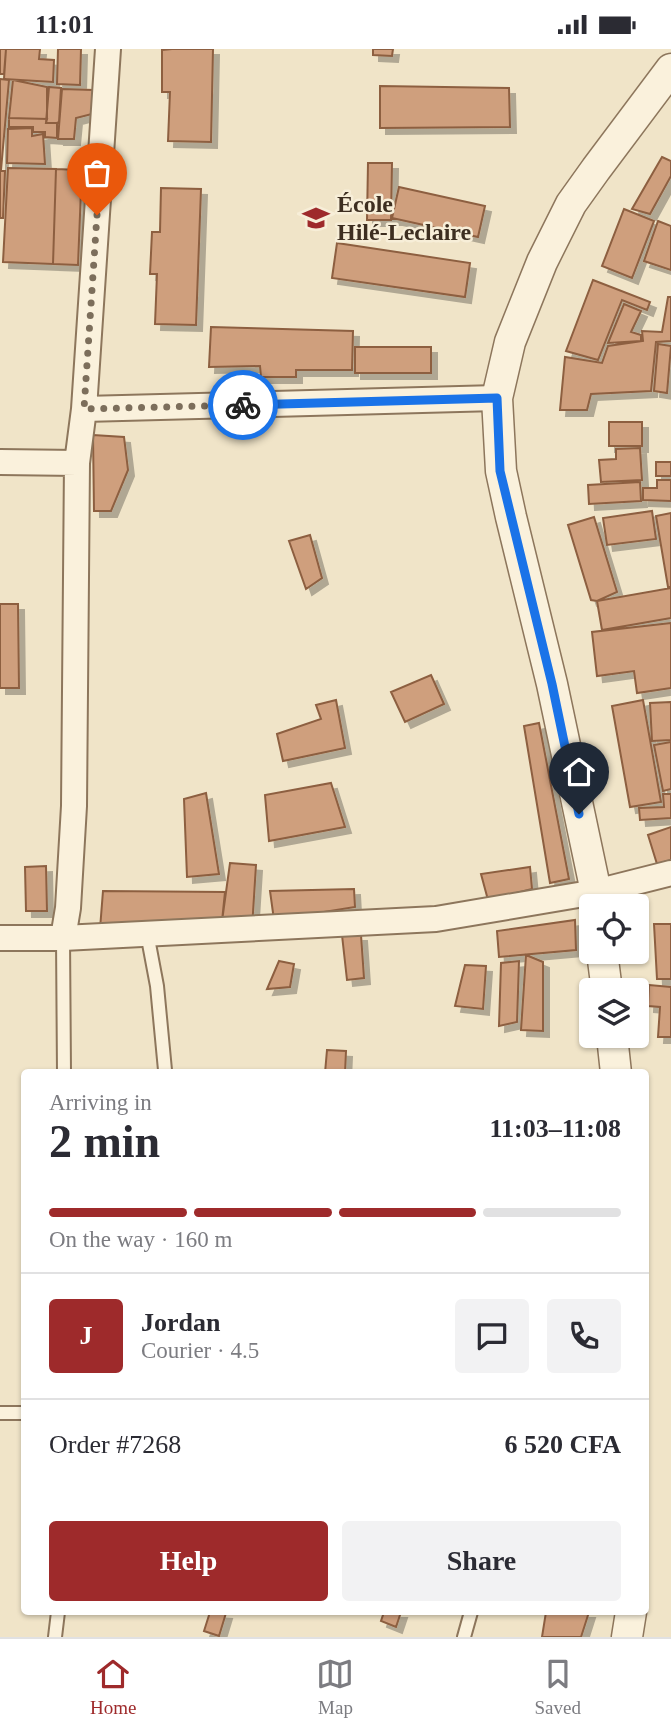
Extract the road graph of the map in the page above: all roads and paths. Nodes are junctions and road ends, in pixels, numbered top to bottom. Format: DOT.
graph roads {
  1 [pos="108,49"];
  2 [pos="671,69"];
  3 [pos="497,398"];
  4 [pos="84,409"];
  5 [pos="0,462"];
  6 [pos="77,463"];
  7 [pos="671,873"];
  8 [pos="595,894"];
  9 [pos="610,894"];
  10 [pos="579,901"];
  11 [pos="147,933"];
  12 [pos="0,938"];
  13 [pos="64,938"];
  14 [pos="613,1048"];
  15 [pos="64,1069"];
  16 [pos="165,1069"];
  17 [pos="616,1069"];
  18 [pos="0,1413"];
  19 [pos="21,1413"];
  20 [pos="58,1615"];
  21 [pos="470,1615"];
  22 [pos="631,1615"];
  23 [pos="55,1637"];
  24 [pos="464,1637"];
  25 [pos="627,1637"];
  1 -- 4 [label="street"];
  2 -- 3 [label="street"];
  3 -- 4 [label="street"];
  3 -- 8 [label="street"];
  4 -- 6 [label="street"];
  5 -- 6 [label="street"];
  6 -- 13 [label="street"];
  7 -- 9 [label="street"];
  10 -- 11 [label="street"];
  11 -- 13 [label="street"];
  11 -- 16 [label="lane"];
  12 -- 13 [label="street"];
  13 -- 15 [label="lane"];
  14 -- 17 [label="street"];
  18 -- 19 [label="lane"];
  20 -- 23 [label="lane"];
  21 -- 24 [label="lane"];
  22 -- 25 [label="street"];
}
